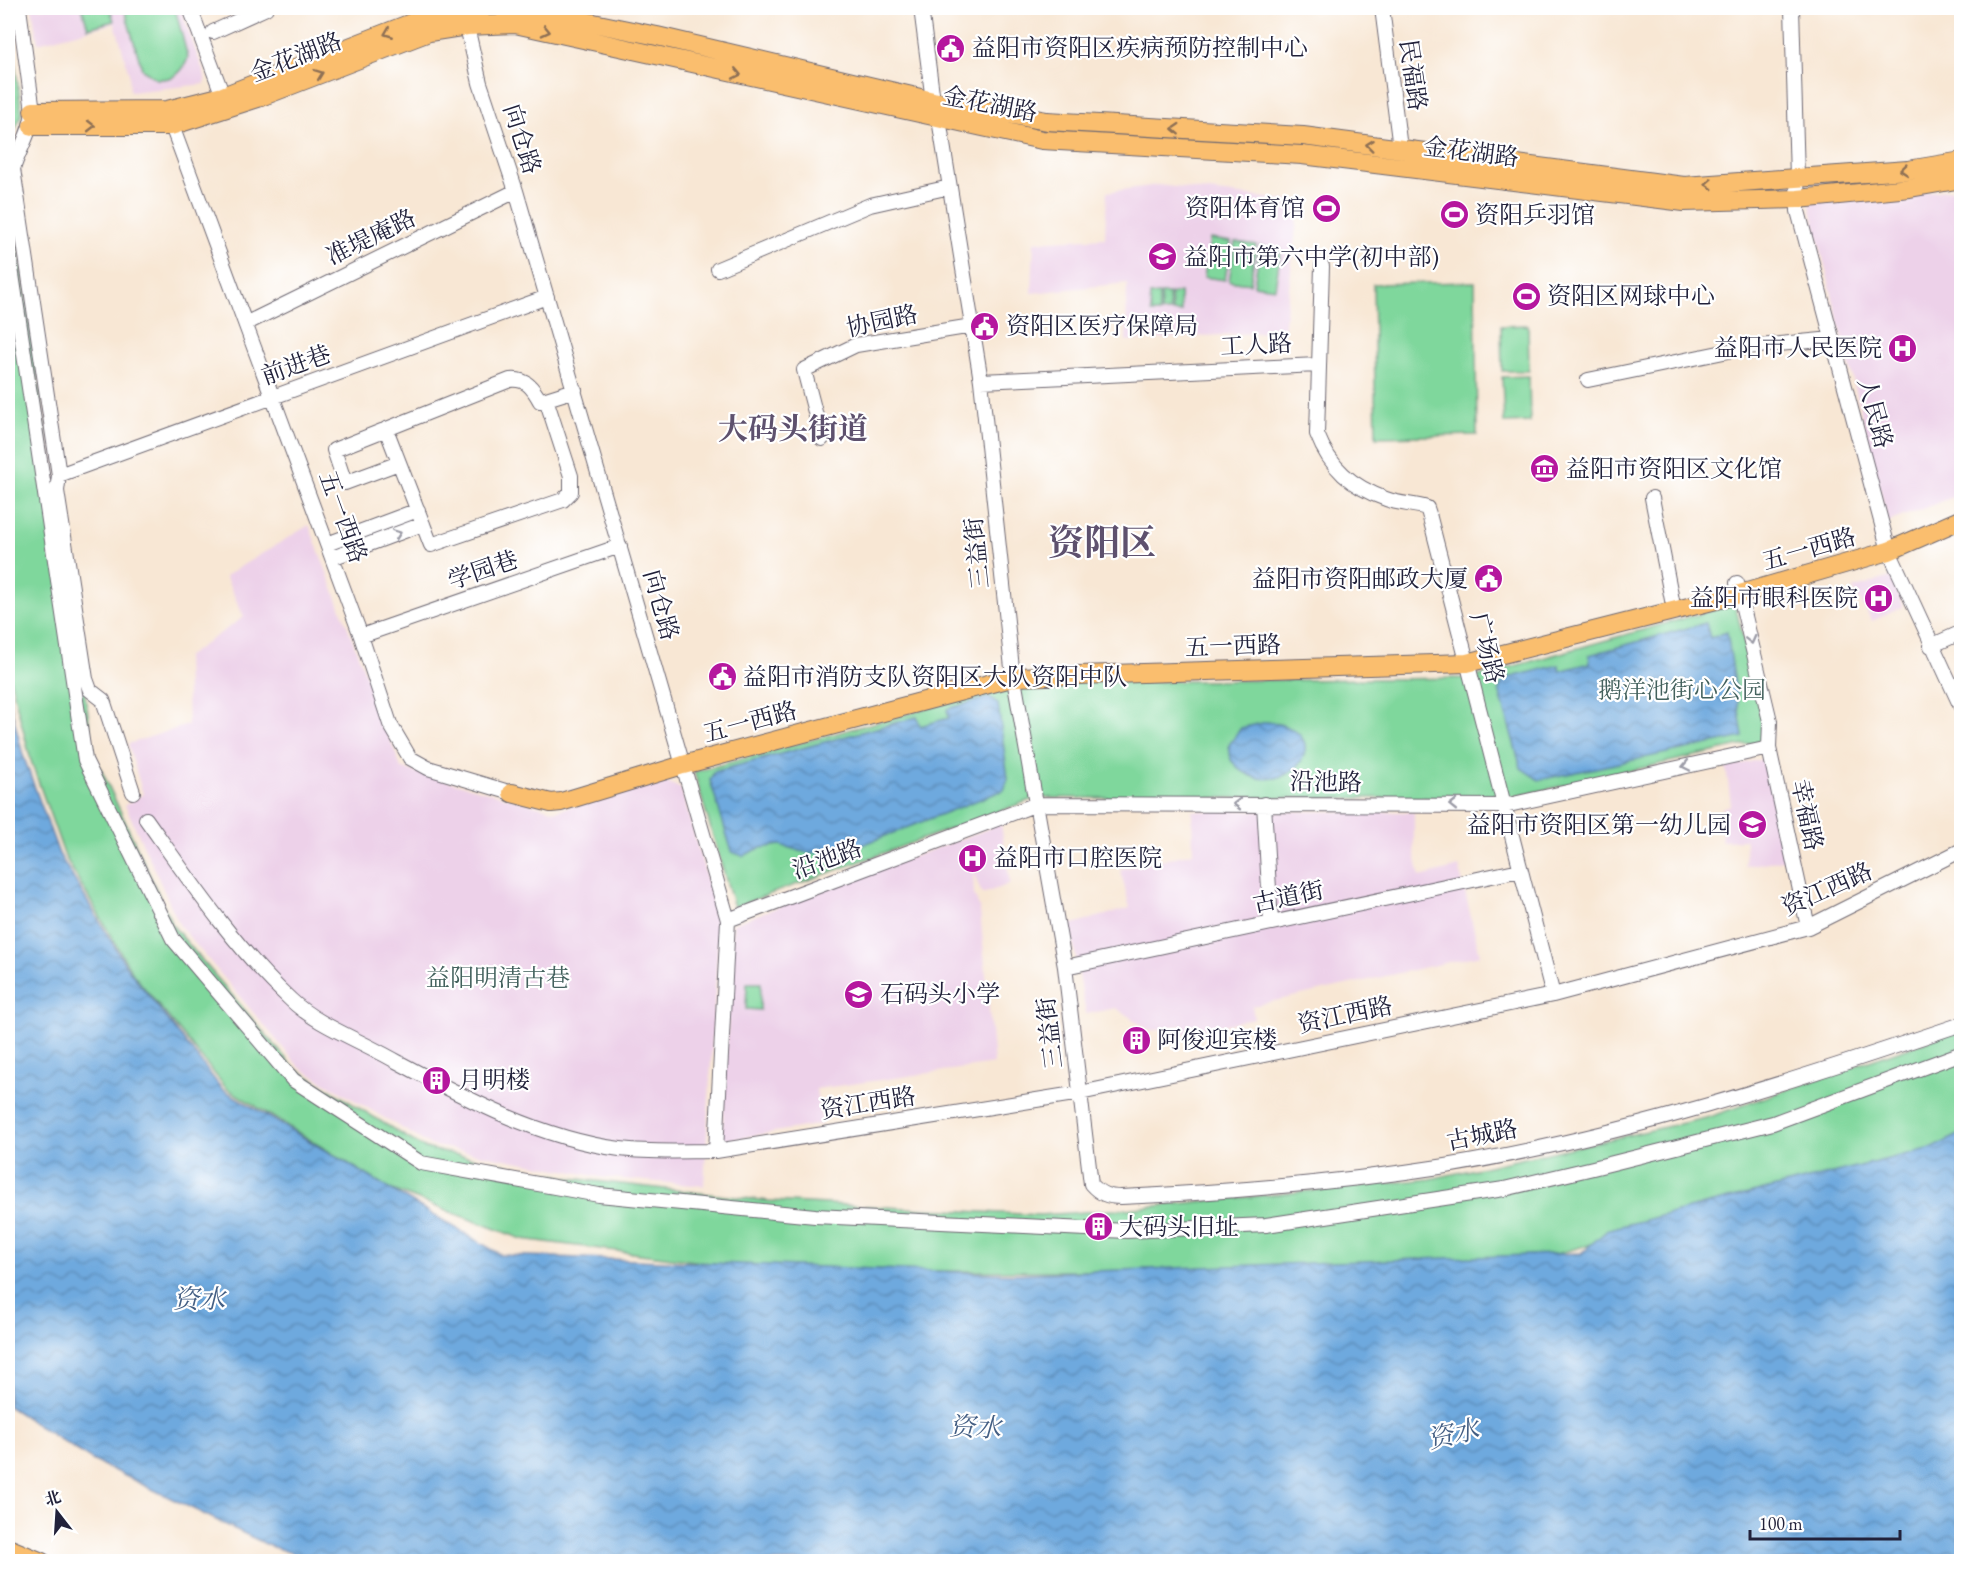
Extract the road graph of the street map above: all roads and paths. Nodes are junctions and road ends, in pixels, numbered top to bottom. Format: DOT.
graph roads {
  1 [pos="19,8"];
  2 [pos="190,8"];
  3 [pos="264,8"];
  4 [pos="484,8"];
  5 [pos="502,8"];
  6 [pos="921,8"];
  7 [pos="1382,8"];
  8 [pos="1792,8"];
  9 [pos="458,15"];
  10 [pos="213,32"];
  11 [pos="223,96"];
  12 [pos="933,101"];
  13 [pos="169,118"];
  14 [pos="33,119"];
  15 [pos="939,119"];
  16 [pos="1400,148"];
  17 [pos="1962,161"];
  18 [pos="1798,179"];
  19 [pos="1962,179"];
  20 [pos="950,188"];
  21 [pos="516,192"];
  22 [pos="1798,199"];
  23 [pos="8,248"];
  24 [pos="1322,266"];
  25 [pos="718,269"];
  26 [pos="547,297"];
  27 [pos="247,323"];
  28 [pos="972,326"];
  29 [pos="1832,339"];
  30 [pos="1318,365"];
  31 [pos="1588,380"];
  32 [pos="981,381"];
  33 [pos="574,390"];
  34 [pos="272,397"];
  35 [pos="546,399"];
  36 [pos="386,429"];
  37 [pos="822,439"];
  38 [pos="399,463"];
  39 [pos="60,475"];
  40 [pos="1652,498"];
  41 [pos="1962,507"];
  42 [pos="418,510"];
  43 [pos="1962,519"];
  44 [pos="423,524"];
  45 [pos="327,544"];
  46 [pos="1887,545"];
  47 [pos="620,546"];
  48 [pos="332,558"];
  49 [pos="1738,589"];
  50 [pos="1672,600"];
  51 [pos="1962,632"];
  52 [pos="361,636"];
  53 [pos="1931,646"];
  54 [pos="1466,658"];
  55 [pos="1014,672"];
  56 [pos="1962,709"];
  57 [pos="1769,748"];
  58 [pos="681,761"];
  59 [pos="133,792"];
  60 [pos="512,793"];
  61 [pos="1037,804"];
  62 [pos="1264,804"];
  63 [pos="1504,806"];
  64 [pos="146,819"];
  65 [pos="1962,850"];
  66 [pos="1520,870"];
  67 [pos="728,920"];
  68 [pos="1271,923"];
  69 [pos="1808,927"];
  70 [pos="1065,967"];
  71 [pos="1553,995"];
  72 [pos="1962,1024"];
  73 [pos="1962,1053"];
  74 [pos="1080,1093"];
  75 [pos="716,1150"];
  76 [pos="8,1548"];
  77 [pos="42,1562"];
  1 -- 14 [label="street"];
  2 -- 11 [label="street"];
  3 -- 10 [label="street"];
  4 -- 9 [label="main road"];
  5 -- 12 [label="main road"];
  6 -- 12 [label="street, 三益街"];
  7 -- 16 [label="street, 民福路"];
  8 -- 18 [label="street, 人民路"];
  9 -- 11 [label="main road, one-way"];
  13 -- 9 [label="main road, 金花湖路, one-way"];
  9 -- 15 [label="main road, 金花湖路, one-way"];
  9 -- 21 [label="street, 向仓路"];
  11 -- 13 [label="main road"];
  12 -- 15 [label="street, 三益街"];
  16 -- 12 [label="main road, one-way"];
  13 -- 14 [label="main road"];
  13 -- 27 [label="street, 五一西路"];
  14 -- 39 [label="street"];
  15 -- 20 [label="street, 三益街"];
  15 -- 22 [label="main road, 金花湖路"];
  18 -- 16 [label="main road, one-way"];
  17 -- 18 [label="main road, one-way"];
  18 -- 22 [label="street, 人民路"];
  19 -- 22 [label="main road, 金花湖路"];
  20 -- 25 [label="street"];
  20 -- 28 [label="street, 三益街"];
  21 -- 26 [label="street, 向仓路"];
  21 -- 27 [label="street, 准堤庵路"];
  22 -- 29 [label="street, 人民路"];
  23 -- 73 [label="street"];
  24 -- 30 [label="street, 广场路"];
  26 -- 33 [label="street, 向仓路"];
  26 -- 34 [label="street, 前进巷"];
  27 -- 34 [label="street, 五一西路"];
  28 -- 32 [label="street, 三益街"];
  28 -- 37 [label="street, 协园路"];
  29 -- 31 [label="street"];
  29 -- 46 [label="street, 人民路"];
  30 -- 32 [label="street, 工人路"];
  30 -- 54 [label="street, 广场路"];
  32 -- 55 [label="street, 三益街"];
  33 -- 35 [label="street"];
  33 -- 47 [label="street, 向仓路"];
  34 -- 39 [label="street, 前进巷"];
  34 -- 45 [label="street, 五一西路"];
  35 -- 36 [label="street"];
  35 -- 44 [label="street"];
  36 -- 38 [label="street"];
  36 -- 38 [label="street"];
  38 -- 42 [label="street"];
  39 -- 59 [label="street"];
  40 -- 50 [label="street"];
  41 -- 46 [label="main road"];
  42 -- 44 [label="street"];
  42 -- 45 [label="street"];
  43 -- 46 [label="main road, 五一西路"];
  48 -- 44 [label="street, one-way"];
  45 -- 48 [label="street, 五一西路"];
  46 -- 49 [label="main road, 五一西路"];
  46 -- 53 [label="street, 人民路"];
  47 -- 52 [label="street, 学园巷"];
  47 -- 58 [label="street, 向仓路"];
  48 -- 52 [label="street, 五一西路"];
  49 -- 50 [label="main road"];
  49 -- 54 [label="main road, 五一西路"];
  49 -- 57 [label="street, one-way"];
  50 -- 54 [label="main road"];
  51 -- 53 [label="street"];
  52 -- 60 [label="street, 五一西路"];
  53 -- 56 [label="street, 人民路"];
  54 -- 55 [label="main road, 五一西路"];
  54 -- 63 [label="street, 广场路"];
  55 -- 58 [label="main road, 五一西路"];
  55 -- 61 [label="street, 三益街"];
  57 -- 63 [label="street, 沿池路, one-way"];
  57 -- 69 [label="street, 幸福路"];
  58 -- 60 [label="main road, 五一西路"];
  58 -- 67 [label="street, 向仓路"];
  62 -- 61 [label="street, 沿池路, one-way"];
  61 -- 67 [label="street, 沿池路"];
  61 -- 70 [label="street, 三益街"];
  63 -- 62 [label="street, 沿池路, one-way"];
  62 -- 68 [label="street"];
  63 -- 66 [label="street, 广场路"];
  64 -- 75 [label="street, 资江西路"];
  65 -- 69 [label="street, 资江西路"];
  66 -- 68 [label="street, 古道街"];
  66 -- 71 [label="street, 广场路"];
  67 -- 75 [label="street, 向仓路"];
  68 -- 70 [label="street, 古道街"];
  69 -- 71 [label="street, 资江西路"];
  70 -- 74 [label="street, 三益街"];
  71 -- 74 [label="street, 资江西路"];
  72 -- 74 [label="street, 古城路"];
  74 -- 75 [label="street, 资江西路"];
  76 -- 77 [label="main road"];
}
